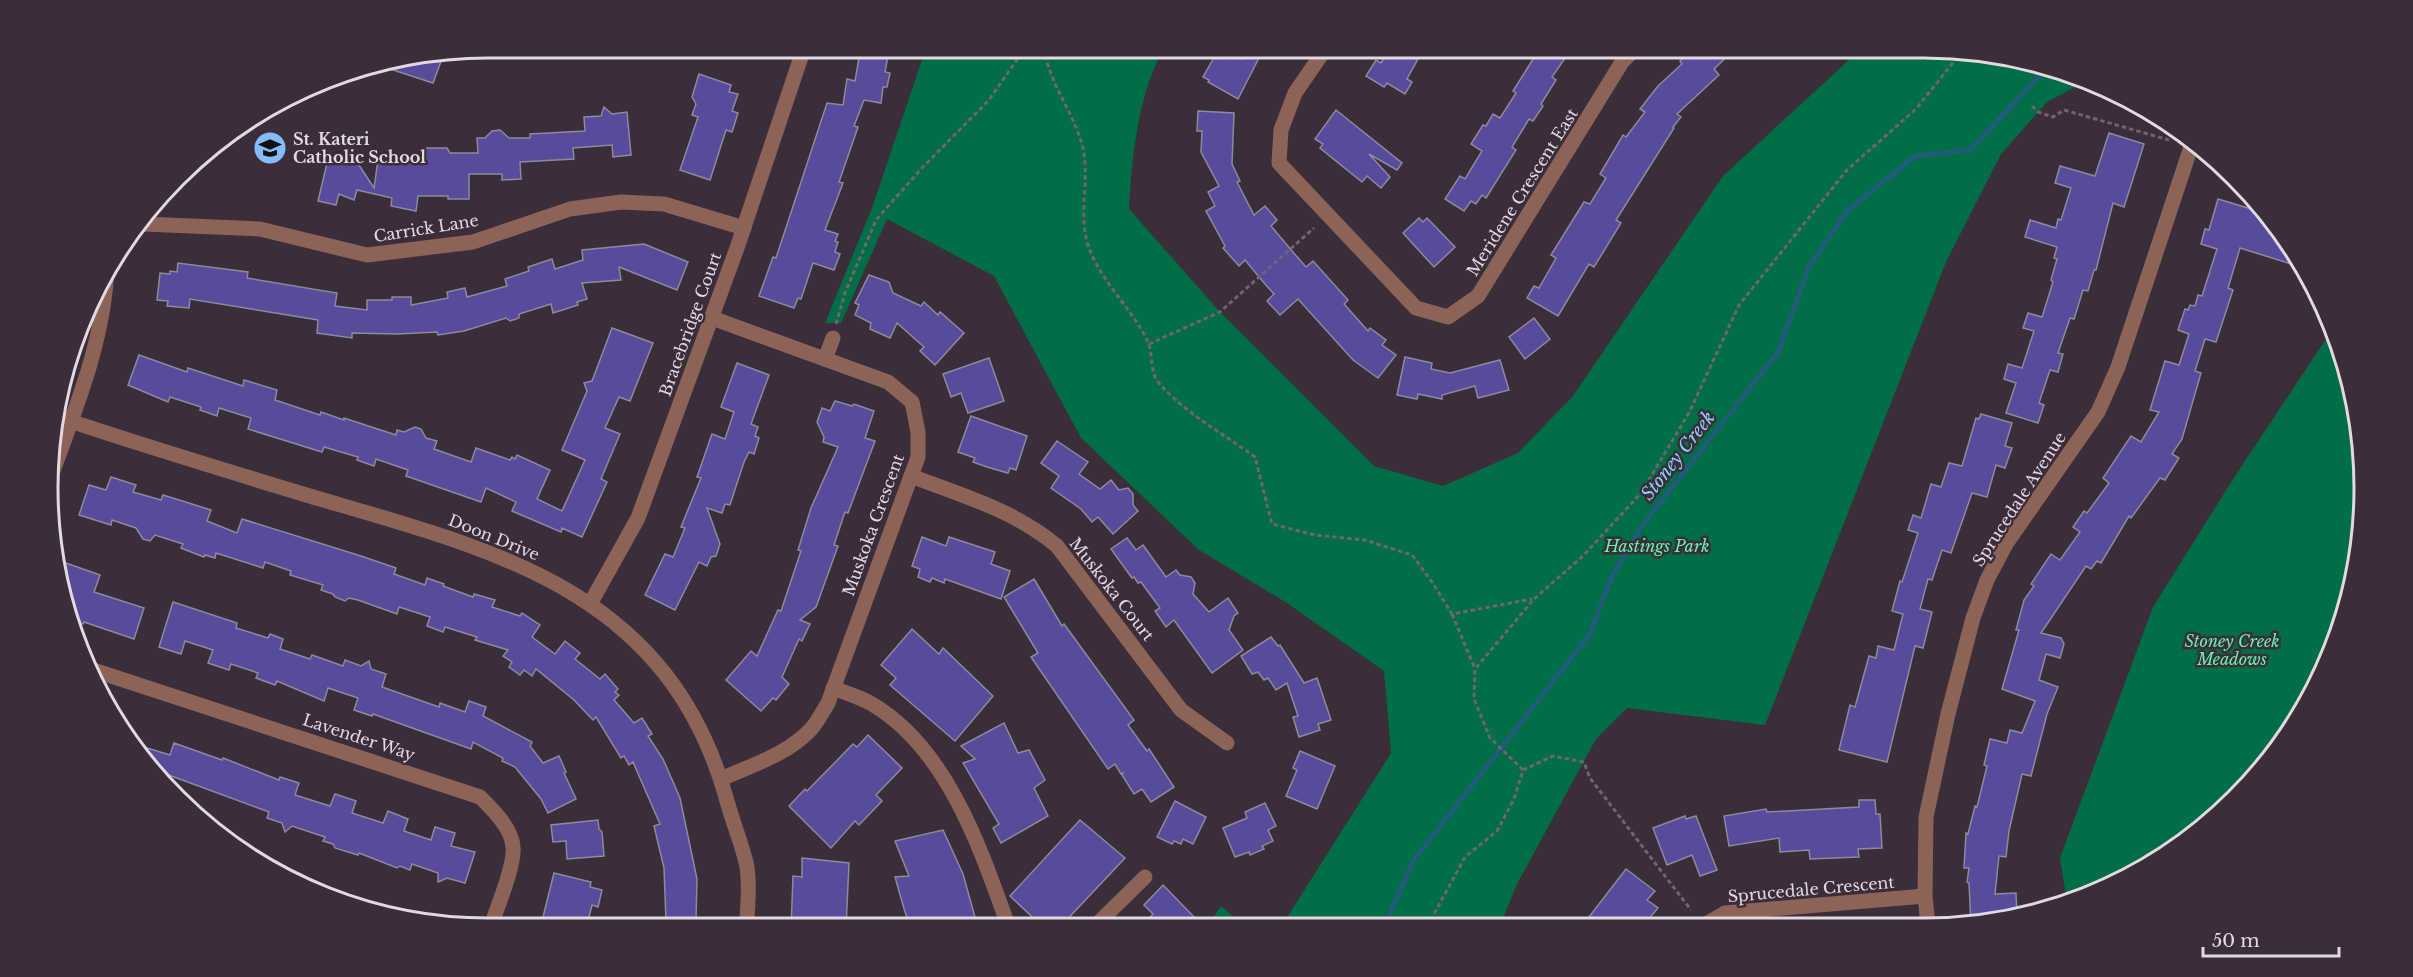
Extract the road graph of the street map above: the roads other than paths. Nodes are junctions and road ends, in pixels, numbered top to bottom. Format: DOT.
graph roads {
  1 [pos="801,58"];
  2 [pos="1319,58"];
  3 [pos="1626,58"];
  4 [pos="2190,150"];
  5 [pos="149,224"];
  6 [pos="744,228"];
  7 [pos="106,293"];
  8 [pos="712,318"];
  9 [pos="833,338"];
  10 [pos="825,359"];
  11 [pos="64,419"];
  12 [pos="71,421"];
  13 [pos="60,452"];
  14 [pos="911,476"];
  15 [pos="590,604"];
  16 [pos="100,672"];
  17 [pos="833,688"];
  18 [pos="1227,743"];
  19 [pos="721,779"];
  20 [pos="1145,877"];
  21 [pos="1925,896"];
  22 [pos="494,918"];
  23 [pos="746,918"];
  24 [pos="1005,918"];
  25 [pos="1103,918"];
  26 [pos="1717,918"];
  27 [pos="1927,918"];
  1 -- 6 [label="street, Bracebridge Court"];
  2 -- 3 [label="street, Meridene Crescent East"];
  4 -- 21 [label="street, Sprucedale Avenue"];
  5 -- 6 [label="street, Carrick Lane"];
  6 -- 8 [label="street, Bracebridge Court"];
  7 -- 12 [label="street"];
  8 -- 10 [label="street, Muskoka Crescent"];
  8 -- 15 [label="street, Bracebridge Court"];
  9 -- 10 [label="street"];
  10 -- 14 [label="street, Muskoka Crescent"];
  11 -- 12 [label="street, Doon Drive"];
  12 -- 13 [label="street"];
  12 -- 15 [label="street, Doon Drive"];
  14 -- 17 [label="street, Muskoka Crescent"];
  14 -- 18 [label="street, Muskoka Court"];
  15 -- 19 [label="street, Doon Drive"];
  16 -- 22 [label="street, Lavender Way"];
  17 -- 19 [label="street, Muskoka Crescent"];
  17 -- 24 [label="street"];
  19 -- 23 [label="street, Doon Drive"];
  20 -- 25 [label="street"];
  21 -- 26 [label="street, Sprucedale Crescent"];
  21 -- 27 [label="street, Sprucedale Avenue"];
}
